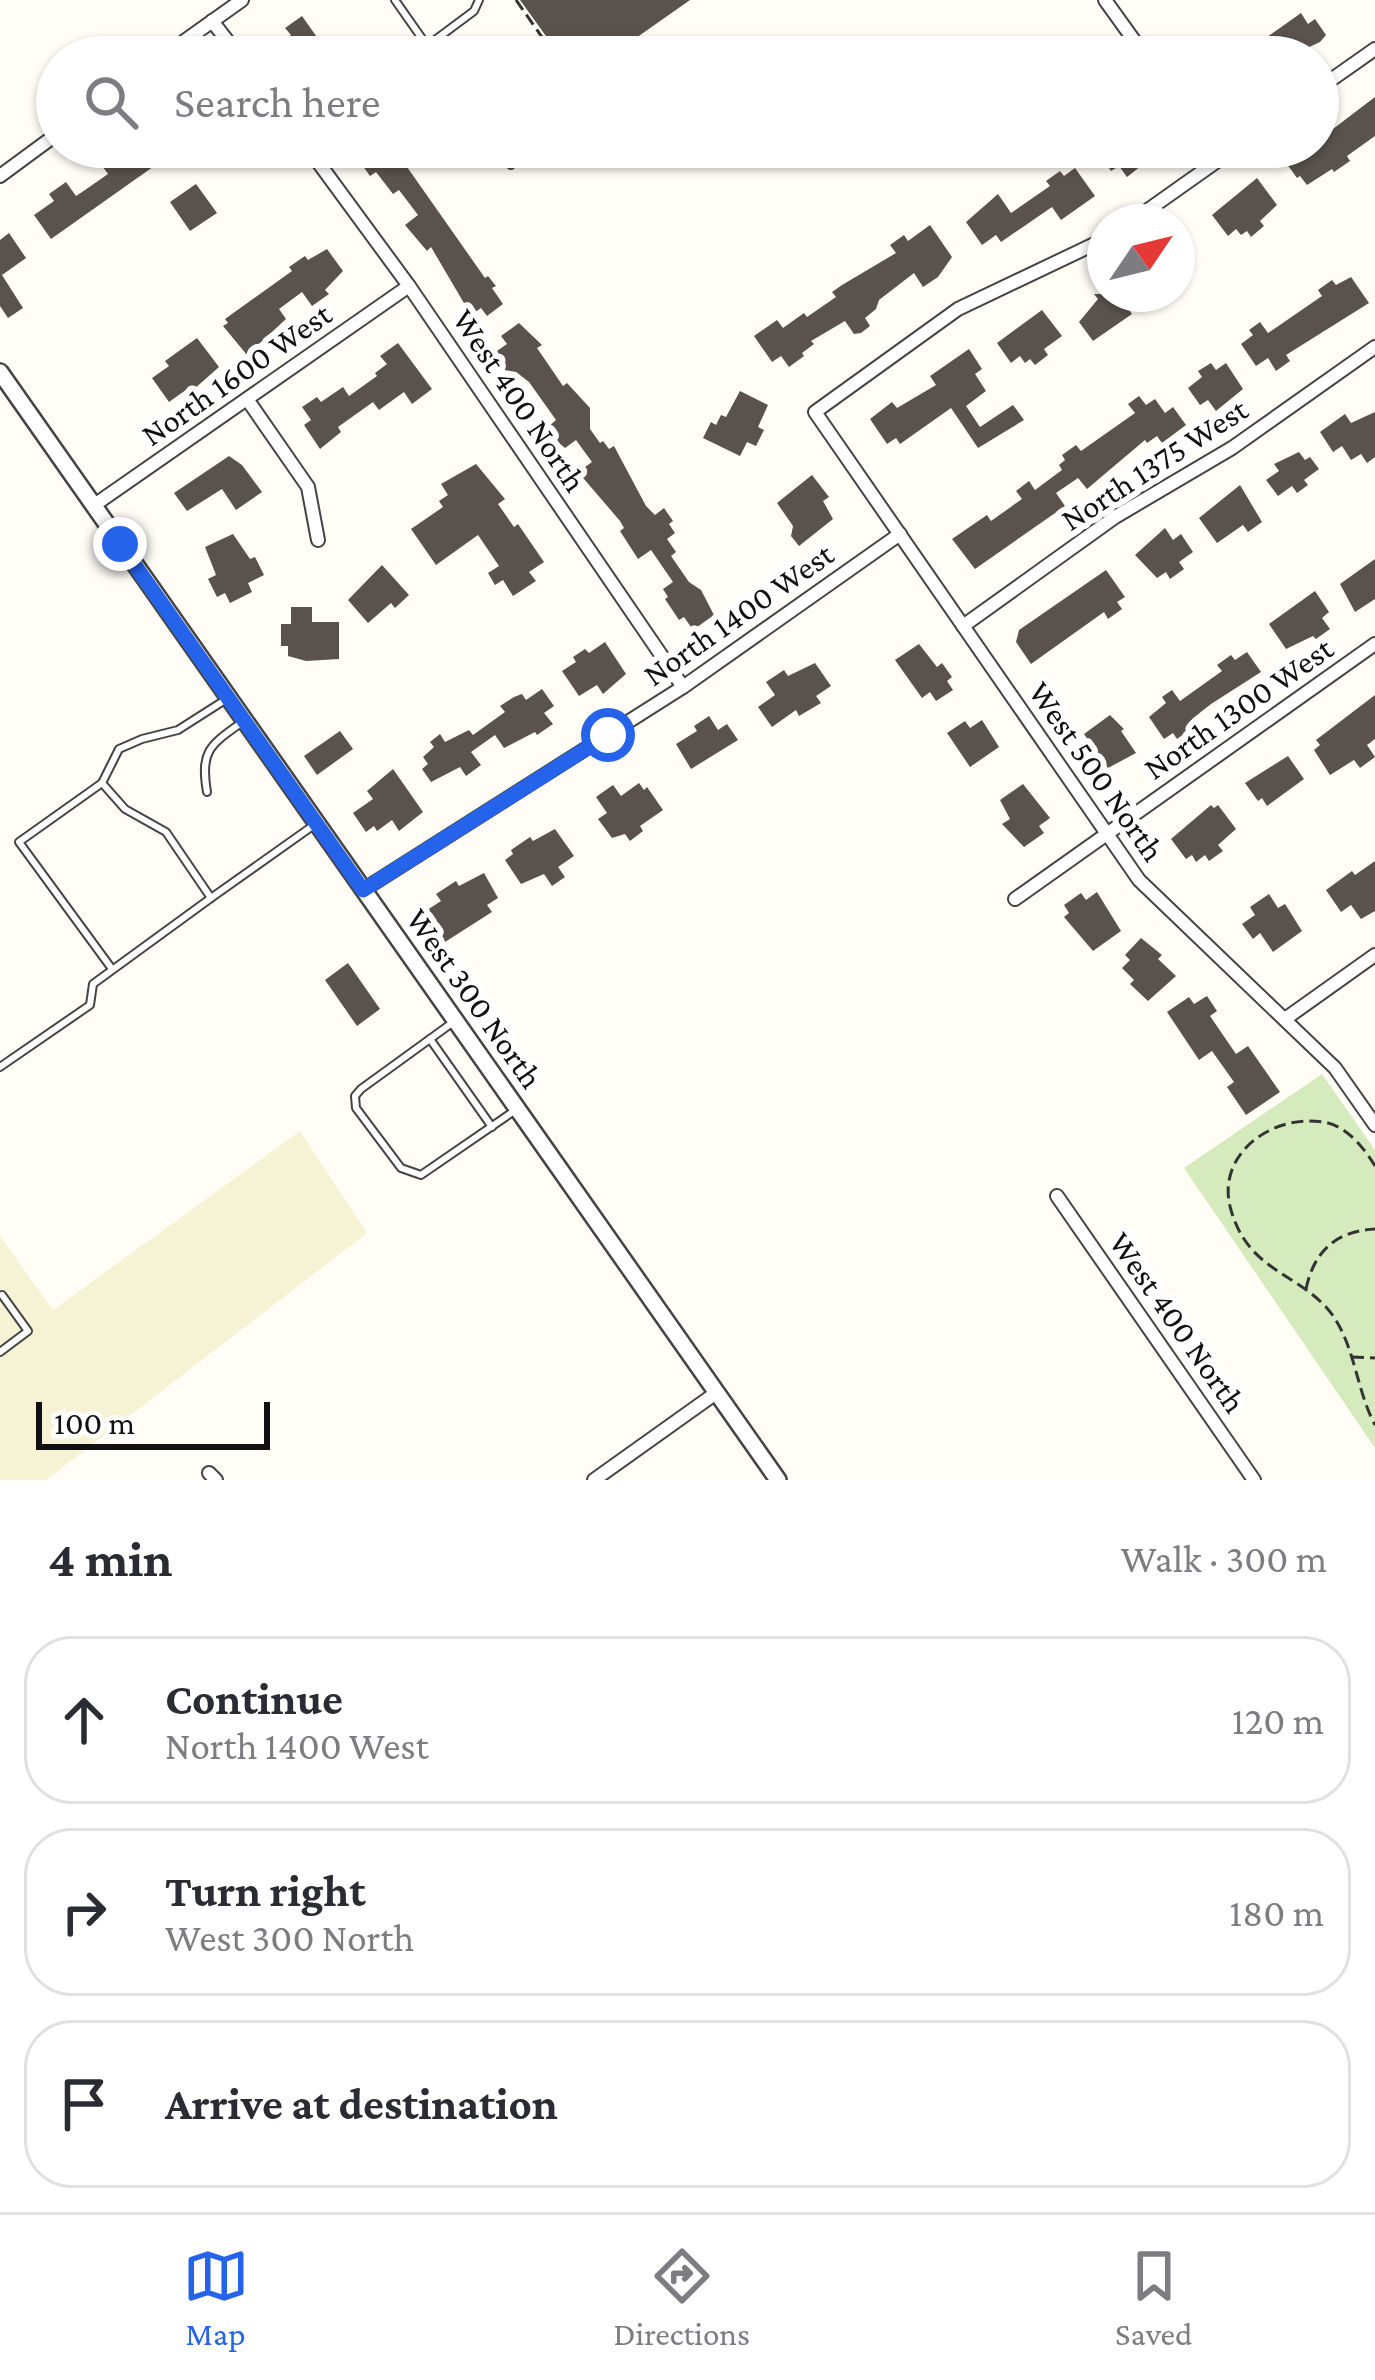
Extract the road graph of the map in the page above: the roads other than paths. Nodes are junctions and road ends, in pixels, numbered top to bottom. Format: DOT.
graph roads {
  1 [pos="242,0"];
  2 [pos="394,0"];
  3 [pos="479,0"];
  4 [pos="1106,0"];
  5 [pos="212,21"];
  6 [pos="191,36"];
  7 [pos="224,36"];
  8 [pos="420,36"];
  9 [pos="440,36"];
  10 [pos="1131,36"];
  11 [pos="1375,49"];
  12 [pos="1339,74"];
  13 [pos="36,149"];
  14 [pos="322,168"];
  15 [pos="1208,168"];
  16 [pos="0,176"];
  17 [pos="1157,204"];
  18 [pos="1087,247"];
  19 [pos="409,286"];
  20 [pos="1375,347"];
  21 [pos="0,373"];
  22 [pos="247,399"];
  23 [pos="94,506"];
  24 [pos="900,535"];
  25 [pos="318,540"];
  26 [pos="963,626"];
  27 [pos="1375,644"];
  28 [pos="683,687"];
  29 [pos="228,698"];
  30 [pos="244,721"];
  31 [pos="102,783"];
  32 [pos="206,791"];
  33 [pos="316,824"];
  34 [pos="1105,834"];
  35 [pos="363,890"];
  36 [pos="211,898"];
  37 [pos="1015,899"];
  38 [pos="1375,956"];
  39 [pos="112,969"];
  40 [pos="1285,1019"];
  41 [pos="454,1021"];
  42 [pos="430,1039"];
  43 [pos="0,1067"];
  44 [pos="517,1109"];
  45 [pos="1375,1125"];
  46 [pos="492,1127"];
  47 [pos="1057,1196"];
  48 [pos="2,1295"];
  49 [pos="0,1352"];
  50 [pos="716,1393"];
  51 [pos="594,1480"];
  52 [pos="778,1480"];
  53 [pos="1254,1480"];
  1 -- 5 [label="street"];
  2 -- 8 [label="lane"];
  3 -- 9 [label="lane"];
  4 -- 10 [label="street"];
  5 -- 6 [label="street"];
  5 -- 7 [label="street"];
  11 -- 12 [label="street"];
  13 -- 16 [label="street"];
  14 -- 19 [label="street, West 400 North"];
  15 -- 17 [label="street"];
  18 -- 24 [label="street, West 500 North"];
  19 -- 22 [label="street, North 1600 West"];
  19 -- 28 [label="street, West 400 North"];
  20 -- 26 [label="street, North 1375 West"];
  21 -- 23 [label="street, West 300 North"];
  22 -- 23 [label="street, North 1600 West"];
  22 -- 25 [label="street"];
  23 -- 29 [label="street, West 300 North"];
  24 -- 26 [label="street, West 500 North"];
  24 -- 28 [label="street, North 1400 West"];
  26 -- 34 [label="street, West 500 North"];
  27 -- 34 [label="street, North 1300 West"];
  28 -- 35 [label="street, North 1400 West"];
  29 -- 30 [label="street, West 300 North"];
  29 -- 31 [label="lane"];
  30 -- 32 [label="lane"];
  30 -- 33 [label="street, West 300 North"];
  31 -- 36 [label="lane"];
  31 -- 39 [label="lane"];
  33 -- 35 [label="street, West 300 North"];
  33 -- 36 [label="lane"];
  34 -- 37 [label="street, North 1300 West"];
  34 -- 40 [label="street, West 500 North"];
  35 -- 41 [label="street, West 300 North"];
  36 -- 39 [label="lane"];
  38 -- 40 [label="street"];
  39 -- 43 [label="lane"];
  40 -- 45 [label="street, West 500 North"];
  41 -- 42 [label="lane"];
  41 -- 44 [label="street, West 300 North"];
  42 -- 46 [label="lane"];
  42 -- 46 [label="lane"];
  44 -- 46 [label="lane"];
  44 -- 50 [label="street, West 300 North"];
  47 -- 53 [label="street, West 400 North"];
  48 -- 49 [label="lane"];
  50 -- 51 [label="street"];
  50 -- 52 [label="street, West 300 North"];
}
